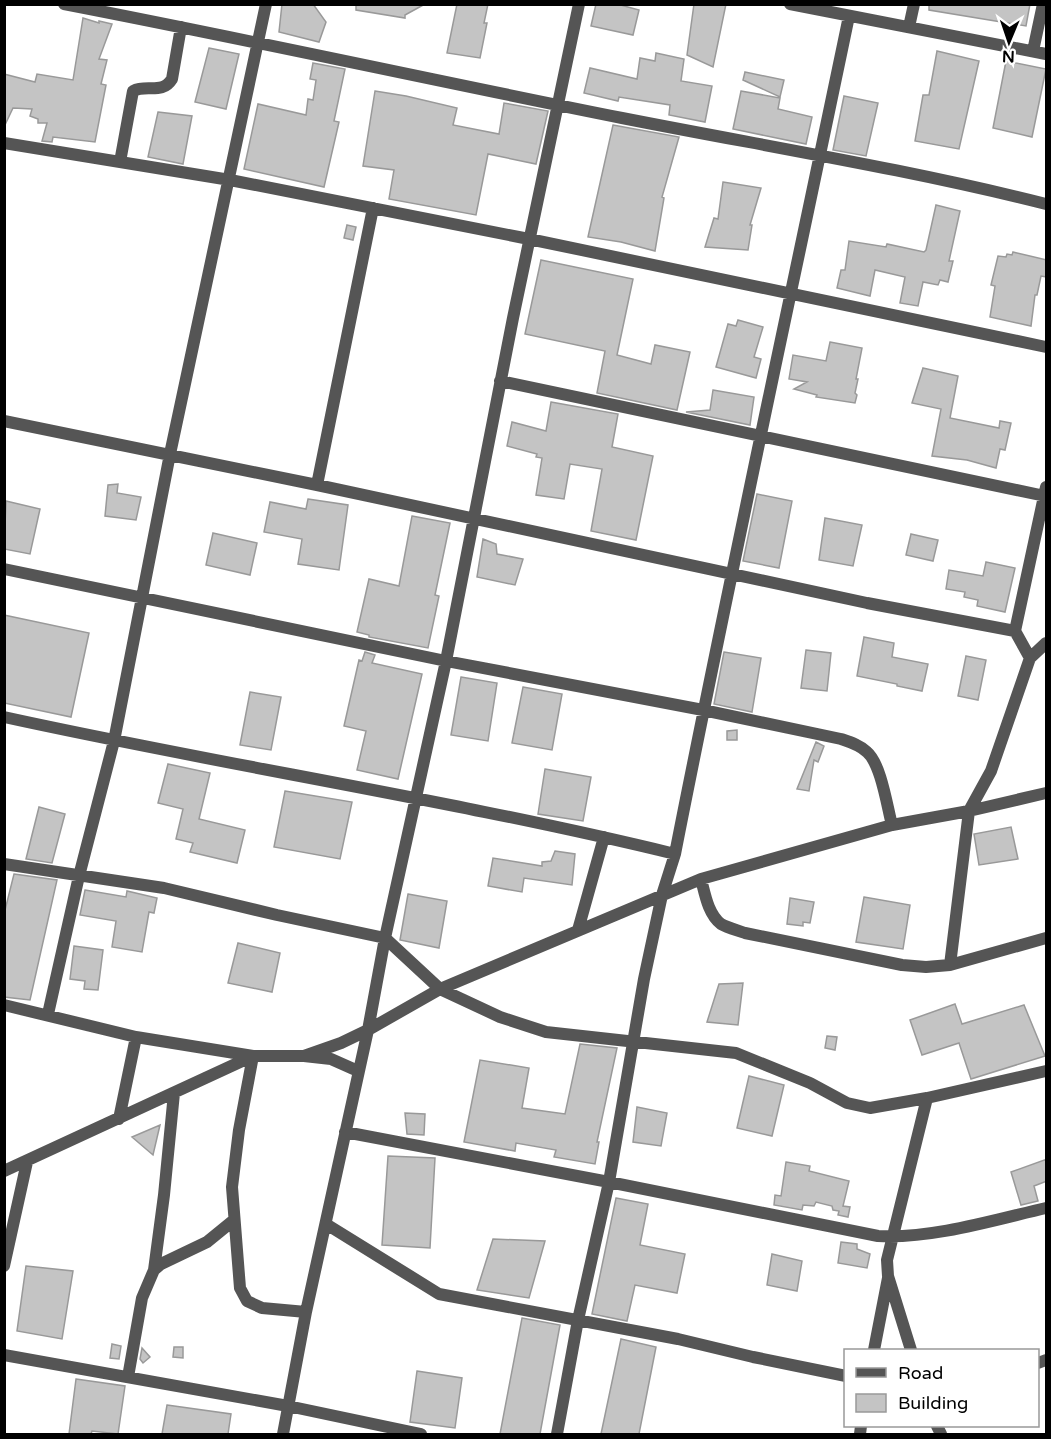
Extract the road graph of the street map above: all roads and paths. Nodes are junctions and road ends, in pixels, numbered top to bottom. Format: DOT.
graph roads {
  1 [pos="64,4"];
  2 [pos="266,4"];
  3 [pos="579,4"];
  4 [pos="790,4"];
  5 [pos="914,4"];
  6 [pos="1043,4"];
  7 [pos="849,16"];
  8 [pos="181,27"];
  9 [pos="909,27"];
  10 [pos="259,42"];
  11 [pos="1033,51"];
  12 [pos="1047,54"];
  13 [pos="557,105"];
  14 [pos="4,143"];
  15 [pos="819,157"];
  16 [pos="120,162"];
  17 [pos="230,180"];
  18 [pos="1047,204"];
  19 [pos="373,208"];
  20 [pos="529,239"];
  21 [pos="792,294"];
  22 [pos="1047,347"];
  23 [pos="500,381"];
  24 [pos="4,421"];
  25 [pos="760,435"];
  26 [pos="170,454"];
  27 [pos="317,485"];
  28 [pos="1046,492"];
  29 [pos="474,520"];
  30 [pos="4,569"];
  31 [pos="731,573"];
  32 [pos="142,599"];
  33 [pos="1015,631"];
  34 [pos="1047,643"];
  35 [pos="1030,658"];
  36 [pos="446,662"];
  37 [pos="703,710"];
  38 [pos="4,717"];
  39 [pos="114,741"];
  40 [pos="1047,793"];
  41 [pos="416,798"];
  42 [pos="969,811"];
  43 [pos="892,825"];
  44 [pos="604,837"];
  45 [pos="675,854"];
  46 [pos="4,864"];
  47 [pos="79,876"];
  48 [pos="701,879"];
  49 [pos="662,895"];
  50 [pos="578,930"];
  51 [pos="385,938"];
  52 [pos="1047,938"];
  53 [pos="950,965"];
  54 [pos="440,989"];
  55 [pos="4,1005"];
  56 [pos="48,1014"];
  57 [pos="368,1030"];
  58 [pos="136,1037"];
  59 [pos="634,1042"];
  60 [pos="253,1056"];
  61 [pos="304,1056"];
  62 [pos="358,1071"];
  63 [pos="1047,1071"];
  64 [pos="174,1093"];
  65 [pos="927,1098"];
  66 [pos="119,1119"];
  67 [pos="345,1132"];
  68 [pos="27,1162"];
  69 [pos="4,1172"];
  70 [pos="609,1182"];
  71 [pos="1047,1208"];
  72 [pos="234,1220"];
  73 [pos="326,1224"];
  74 [pos="894,1237"];
  75 [pos="4,1266"];
  76 [pos="154,1270"];
  77 [pos="888,1276"];
  78 [pos="306,1312"];
  79 [pos="578,1320"];
  80 [pos="874,1349"];
  81 [pos="911,1349"];
  82 [pos="4,1355"];
  83 [pos="844,1376"];
  84 [pos="128,1377"];
  85 [pos="288,1406"];
  86 [pos="283,1434"];
  87 [pos="421,1434"];
  88 [pos="557,1434"];
  1 -- 8 [label="street"];
  2 -- 10 [label="street"];
  3 -- 13 [label="street"];
  4 -- 7 [label="street"];
  5 -- 9 [label="street"];
  6 -- 11 [label="street"];
  7 -- 9 [label="street"];
  7 -- 15 [label="street"];
  8 -- 10 [label="street"];
  8 -- 16 [label="street"];
  9 -- 11 [label="street"];
  10 -- 13 [label="street"];
  10 -- 17 [label="street"];
  11 -- 12 [label="street"];
  13 -- 15 [label="street"];
  13 -- 20 [label="street"];
  14 -- 16 [label="street"];
  15 -- 18 [label="street"];
  15 -- 21 [label="street"];
  16 -- 17 [label="street"];
  17 -- 19 [label="street"];
  17 -- 26 [label="street"];
  19 -- 20 [label="street"];
  19 -- 27 [label="street"];
  20 -- 21 [label="street"];
  20 -- 23 [label="street"];
  21 -- 22 [label="street"];
  21 -- 25 [label="street"];
  23 -- 25 [label="street"];
  23 -- 29 [label="street"];
  24 -- 26 [label="street"];
  25 -- 28 [label="street"];
  25 -- 31 [label="street"];
  26 -- 27 [label="street"];
  26 -- 32 [label="street"];
  27 -- 29 [label="street"];
  28 -- 33 [label="street"];
  29 -- 31 [label="street"];
  29 -- 36 [label="street"];
  30 -- 32 [label="street"];
  31 -- 33 [label="street"];
  31 -- 37 [label="street"];
  32 -- 36 [label="street"];
  32 -- 39 [label="street"];
  33 -- 35 [label="street"];
  34 -- 35 [label="street"];
  35 -- 42 [label="street"];
  36 -- 37 [label="street"];
  36 -- 41 [label="street"];
  37 -- 43 [label="street"];
  37 -- 45 [label="street"];
  38 -- 39 [label="street"];
  39 -- 41 [label="street"];
  39 -- 47 [label="street"];
  40 -- 42 [label="street"];
  41 -- 44 [label="street"];
  41 -- 51 [label="street"];
  42 -- 43 [label="street"];
  42 -- 53 [label="street"];
  43 -- 48 [label="street"];
  44 -- 45 [label="street"];
  44 -- 50 [label="street"];
  45 -- 49 [label="street"];
  46 -- 47 [label="street"];
  47 -- 51 [label="street"];
  47 -- 56 [label="street"];
  48 -- 49 [label="street"];
  48 -- 53 [label="street"];
  49 -- 50 [label="street"];
  49 -- 59 [label="street"];
  50 -- 54 [label="street"];
  51 -- 54 [label="street"];
  51 -- 57 [label="street"];
  52 -- 53 [label="street"];
  54 -- 57 [label="street"];
  54 -- 59 [label="street"];
  55 -- 56 [label="street"];
  56 -- 58 [label="street"];
  57 -- 61 [label="street"];
  57 -- 62 [label="street"];
  58 -- 60 [label="street"];
  58 -- 66 [label="street"];
  59 -- 65 [label="street"];
  59 -- 70 [label="street"];
  60 -- 61 [label="street"];
  60 -- 64 [label="street"];
  60 -- 72 [label="street"];
  61 -- 62 [label="street"];
  62 -- 67 [label="street"];
  63 -- 65 [label="street"];
  64 -- 66 [label="street"];
  64 -- 76 [label="street"];
  65 -- 74 [label="street"];
  66 -- 68 [label="street"];
  67 -- 70 [label="street"];
  67 -- 73 [label="street"];
  68 -- 69 [label="street"];
  68 -- 75 [label="street"];
  70 -- 74 [label="street"];
  70 -- 79 [label="street"];
  71 -- 74 [label="street"];
  72 -- 76 [label="street"];
  72 -- 78 [label="street"];
  73 -- 78 [label="street"];
  73 -- 79 [label="street"];
  74 -- 77 [label="street"];
  76 -- 84 [label="street"];
  77 -- 80 [label="street"];
  77 -- 81 [label="street"];
  78 -- 85 [label="street"];
  79 -- 83 [label="street"];
  79 -- 88 [label="street"];
  82 -- 84 [label="street"];
  84 -- 85 [label="street"];
  85 -- 86 [label="street"];
  85 -- 87 [label="street"];
}
